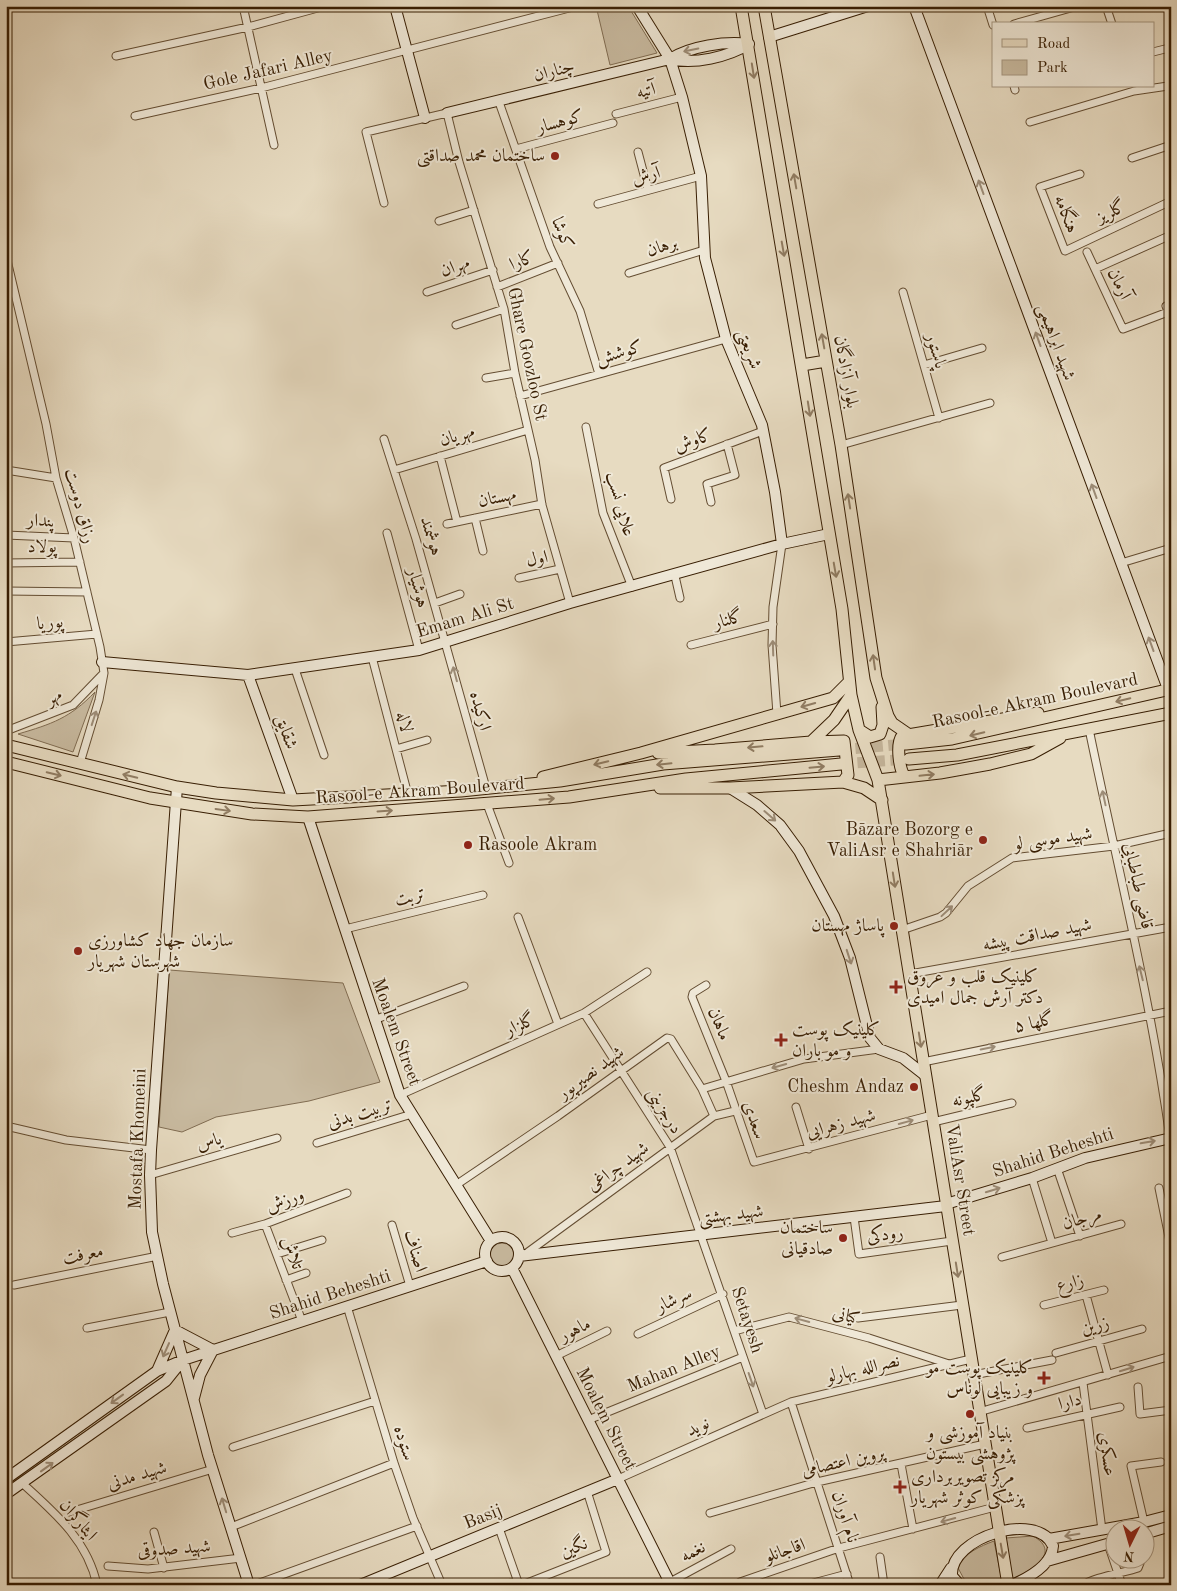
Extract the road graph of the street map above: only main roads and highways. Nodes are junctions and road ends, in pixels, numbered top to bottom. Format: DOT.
graph roads {
  1 [pos="741,6"];
  2 [pos="764,6"];
  3 [pos="826,361"];
  4 [pos="802,365"];
  5 [pos="849,682"];
  6 [pos="1169,689"];
  7 [pos="851,694"];
  8 [pos="880,695"];
  9 [pos="1171,713"];
  10 [pos="859,730"];
  11 [pos="1067,733"];
  12 [pos="907,739"];
  13 [pos="811,742"];
  14 [pos="6,744"];
  15 [pos="839,750"];
  16 [pos="641,753"];
  17 [pos="909,759"];
  18 [pos="6,762"];
  19 [pos="841,764"];
  20 [pos="905,777"];
  21 [pos="878,780"];
  22 [pos="843,782"];
  23 [pos="505,786"];
  24 [pos="643,786"];
  25 [pos="882,800"];
  26 [pos="1008,1585"];
  1 -- 4 [label="main road, one-way"];
  3 -- 2 [label="main road, بلوار آزادگان, one-way"];
  3 -- 4 [label="main road"];
  8 -- 3 [label="main road, بلوار آزادگان, one-way"];
  4 -- 5 [label="main road, one-way"];
  5 -- 7 [label="main road"];
  5 -- 16 [label="main road, one-way"];
  6 -- 12 [label="main road, Rasool-e Akram Boulevard, one-way"];
  7 -- 10 [label="main road"];
  7 -- 13 [label="main road"];
  8 -- 10 [label="main road"];
  8 -- 12 [label="main road, بلوار آزادگان"];
  9 -- 11 [label="main road, Rasool-e Akram Boulevard"];
  10 -- 21 [label="main road, ValiAsr Street"];
  11 -- 17 [label="main road, Rasool-e Akram Boulevard"];
  20 -- 11 [label="main road, one-way"];
  12 -- 20 [label="main road"];
  13 -- 16 [label="main road, one-way"];
  13 -- 22 [label="main road"];
  23 -- 14 [label="main road, Rasool-e Akram Boulevard, one-way"];
  15 -- 23 [label="main road, Rasool-e Akram Boulevard, one-way"];
  16 -- 23 [label="main road, one-way"];
  18 -- 24 [label="main road, Rasool-e Akram Boulevard, one-way"];
  24 -- 19 [label="main road, Rasool-e Akram Boulevard, one-way"];
  20 -- 21 [label="main road"];
  21 -- 25 [label="main road, ValiAsr Street"];
  22 -- 24 [label="main road"];
  22 -- 25 [label="main road"];
  25 -- 26 [label="main road, ValiAsr Street, one-way"];
}
